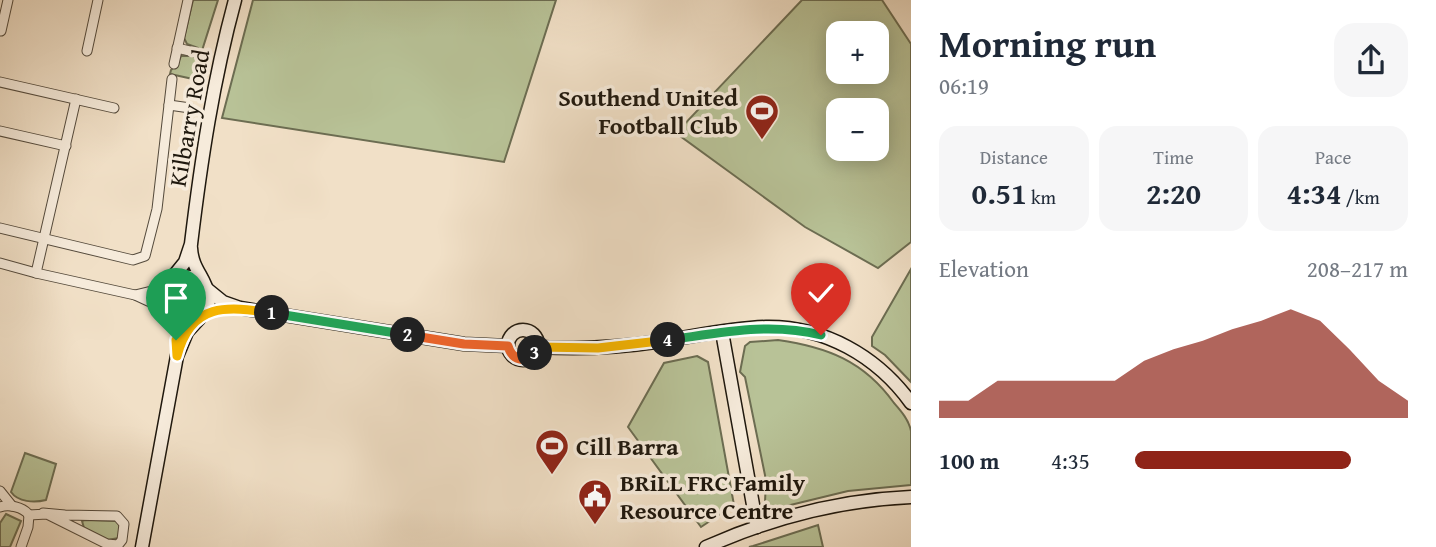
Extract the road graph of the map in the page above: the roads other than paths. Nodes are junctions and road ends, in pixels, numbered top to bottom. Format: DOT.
graph roads {
  1 [pos="8,0"];
  2 [pos="98,0"];
  3 [pos="188,0"];
  4 [pos="236,0"];
  5 [pos="1,31"];
  6 [pos="177,48"];
  7 [pos="87,51"];
  8 [pos="194,52"];
  9 [pos="174,64"];
  10 [pos="172,79"];
  11 [pos="0,82"];
  12 [pos="76,99"];
  13 [pos="169,105"];
  14 [pos="114,108"];
  15 [pos="190,108"];
  16 [pos="0,131"];
  17 [pos="66,146"];
  18 [pos="0,228"];
  19 [pos="45,239"];
  20 [pos="191,244"];
  21 [pos="0,263"];
  22 [pos="36,273"];
  23 [pos="166,286"];
  24 [pos="205,286"];
  25 [pos="135,295"];
  26 [pos="240,308"];
  27 [pos="165,311"];
  28 [pos="201,317"];
  29 [pos="722,332"];
  30 [pos="508,346"];
  31 [pos="538,347"];
  32 [pos="177,356"];
  33 [pos="911,403"];
  34 [pos="0,491"];
  35 [pos="911,497"];
  36 [pos="12,506"];
  37 [pos="0,507"];
  38 [pos="43,513"];
  39 [pos="29,514"];
  40 [pos="757,527"];
  41 [pos="21,547"];
  42 [pos="142,547"];
  43 [pos="706,547"];
  1 -- 5 [label="street"];
  2 -- 7 [label="street"];
  3 -- 6 [label="street"];
  4 -- 20 [label="street, Kilbarry Road"];
  6 -- 8 [label="street"];
  6 -- 9 [label="street"];
  10 -- 13 [label="street"];
  11 -- 12 [label="street"];
  12 -- 14 [label="street"];
  12 -- 17 [label="street"];
  13 -- 15 [label="street"];
  13 -- 19 [label="street"];
  16 -- 17 [label="street"];
  17 -- 19 [label="street"];
  18 -- 19 [label="street"];
  19 -- 22 [label="street"];
  20 -- 23 [label="street, Kilbarry Road"];
  20 -- 24 [label="street, Kilbarry Road"];
  21 -- 22 [label="street"];
  22 -- 25 [label="street"];
  23 -- 24 [label="street"];
  23 -- 25 [label="street"];
  23 -- 27 [label="street"];
  24 -- 26 [label="street"];
  24 -- 28 [label="street"];
  25 -- 27 [label="street"];
  26 -- 28 [label="street"];
  26 -- 30 [label="street"];
  27 -- 28 [label="street"];
  27 -- 32 [label="street"];
  28 -- 32 [label="street"];
  29 -- 31 [label="street"];
  29 -- 33 [label="street"];
  29 -- 40 [label="street"];
  30 -- 31 [label="street"];
  30 -- 31 [label="street"];
  32 -- 42 [label="street"];
  34 -- 36 [label="street"];
  35 -- 40 [label="street"];
  36 -- 37 [label="street"];
  36 -- 39 [label="street"];
  38 -- 38 [label="street"];
  38 -- 39 [label="street"];
  39 -- 41 [label="street"];
  40 -- 43 [label="street"];
}
